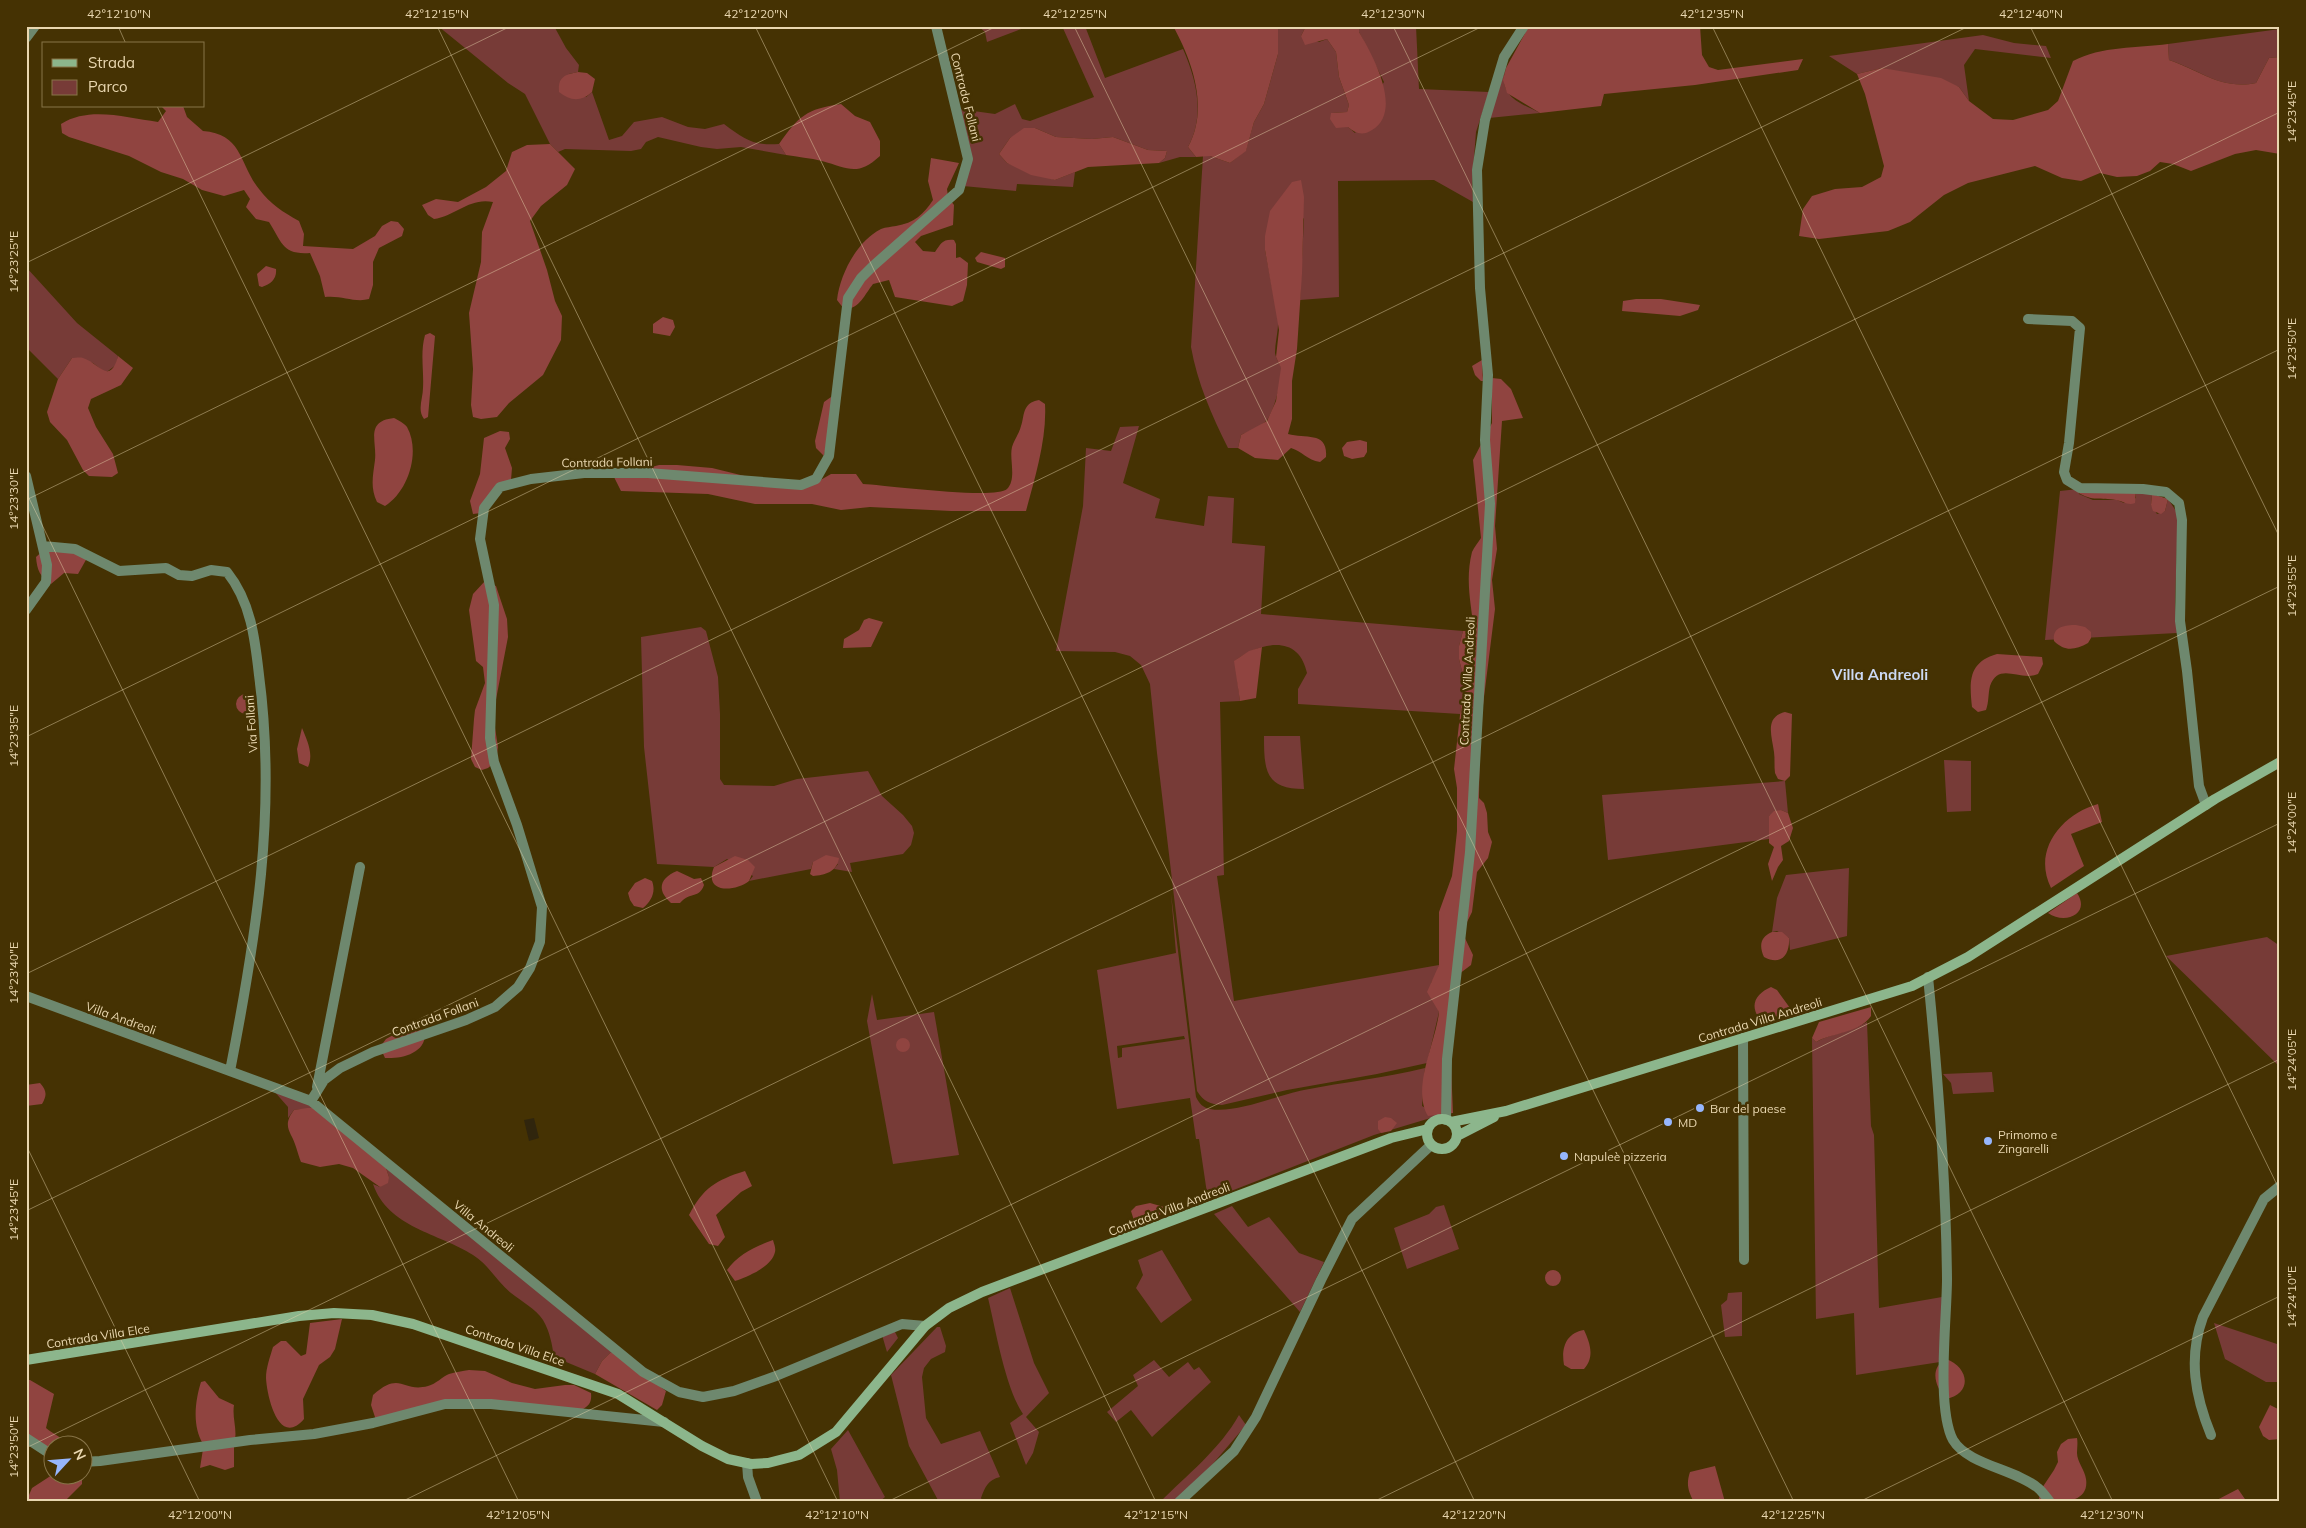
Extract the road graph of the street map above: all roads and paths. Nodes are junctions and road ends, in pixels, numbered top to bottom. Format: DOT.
graph roads {
  1 [pos="35,26"];
  2 [pos="936,26"];
  3 [pos="1524,26"];
  4 [pos="26,38"];
  5 [pos="2028,319"];
  6 [pos="26,476"];
  7 [pos="43,546"];
  8 [pos="26,610"];
  9 [pos="2280,762"];
  10 [pos="2206,805"];
  11 [pos="360,867"];
  12 [pos="1928,977"];
  13 [pos="26,996"];
  14 [pos="1743,1038"];
  15 [pos="230,1071"];
  16 [pos="313,1097"];
  17 [pos="1506,1111"];
  18 [pos="1448,1121"];
  19 [pos="1428,1129"];
  20 [pos="1457,1136"];
  21 [pos="1431,1145"];
  22 [pos="2280,1186"];
  23 [pos="1744,1260"];
  24 [pos="925,1326"];
  25 [pos="26,1360"];
  26 [pos="664,1422"];
  27 [pos="2211,1436"];
  28 [pos="26,1438"];
  29 [pos="42,1448"];
  30 [pos="92,1461"];
  31 [pos="747,1463"];
  32 [pos="758,1502"];
  33 [pos="1178,1502"];
  34 [pos="2050,1502"];
  1 -- 4 [label="street"];
  2 -- 16 [label="street, Contrada Follani"];
  3 -- 18 [label="street, Contrada Villa Andreoli"];
  5 -- 10 [label="street"];
  6 -- 7 [label="street"];
  7 -- 8 [label="street"];
  7 -- 15 [label="street, Via Follani"];
  9 -- 10 [label="main road, Contrada Villa Andreoli"];
  10 -- 12 [label="main road, Contrada Villa Andreoli"];
  11 -- 16 [label="street"];
  12 -- 14 [label="main road, Contrada Villa Andreoli"];
  12 -- 34 [label="street"];
  13 -- 15 [label="street, Villa Andreoli"];
  14 -- 17 [label="main road, Contrada Villa Andreoli"];
  14 -- 23 [label="street"];
  15 -- 16 [label="street, Villa Andreoli"];
  16 -- 24 [label="street, Villa Andreoli"];
  17 -- 18 [label="main road, Contrada Villa Andreoli"];
  17 -- 20 [label="main road, Contrada Villa Andreoli"];
  18 -- 19 [label="main road"];
  18 -- 20 [label="main road"];
  19 -- 21 [label="main road"];
  19 -- 24 [label="main road, Contrada Villa Andreoli"];
  20 -- 21 [label="main road"];
  21 -- 33 [label="street"];
  22 -- 27 [label="street"];
  24 -- 31 [label="main road, Contrada Villa Elce"];
  25 -- 26 [label="main road, Contrada Villa Elce"];
  26 -- 30 [label="street"];
  26 -- 31 [label="main road, Contrada Villa Elce"];
  28 -- 29 [label="street"];
  31 -- 32 [label="street"];
}
